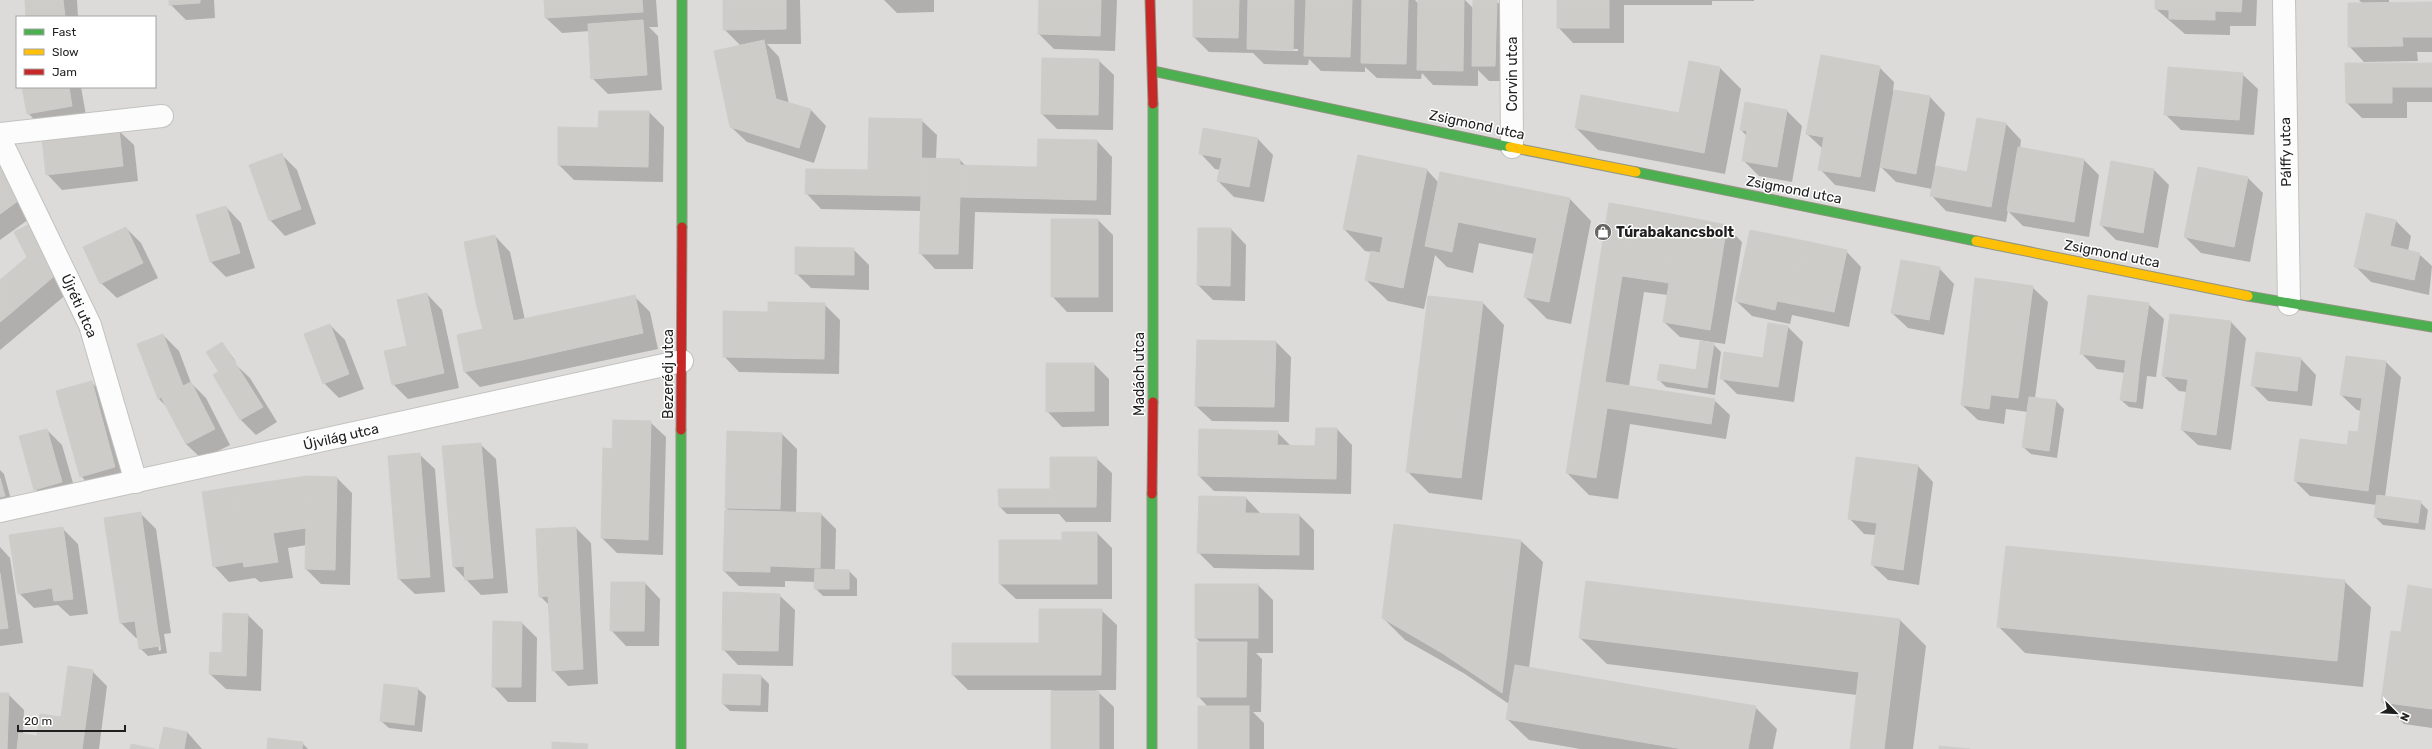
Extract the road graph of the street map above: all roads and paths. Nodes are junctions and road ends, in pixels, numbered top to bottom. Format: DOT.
graph roads {
  1 [pos="682,0"];
  2 [pos="1150,0"];
  3 [pos="1511,0"];
  4 [pos="2284,0"];
  5 [pos="1153,71"];
  6 [pos="162,116"];
  7 [pos="0,134"];
  8 [pos="0,139"];
  9 [pos="1512,147"];
  10 [pos="2289,304"];
  11 [pos="2432,327"];
  12 [pos="682,361"];
  13 [pos="136,482"];
  14 [pos="0,511"];
  15 [pos="681,749"];
  16 [pos="1152,749"];
  1 -- 12 [label="street, Bezerédj utca"];
  2 -- 5 [label="street, Madách utca"];
  3 -- 9 [label="street, Corvin utca"];
  4 -- 10 [label="street, Pálffy utca"];
  5 -- 9 [label="street, Zsigmond utca"];
  5 -- 16 [label="street, Madách utca"];
  6 -- 7 [label="street"];
  8 -- 13 [label="street, Újréti utca"];
  9 -- 10 [label="street, Zsigmond utca"];
  10 -- 11 [label="street, Zsigmond utca"];
  12 -- 13 [label="street, Újvilág utca"];
  12 -- 15 [label="street, Bezerédj utca"];
  13 -- 14 [label="street, Újvilág utca"];
}
